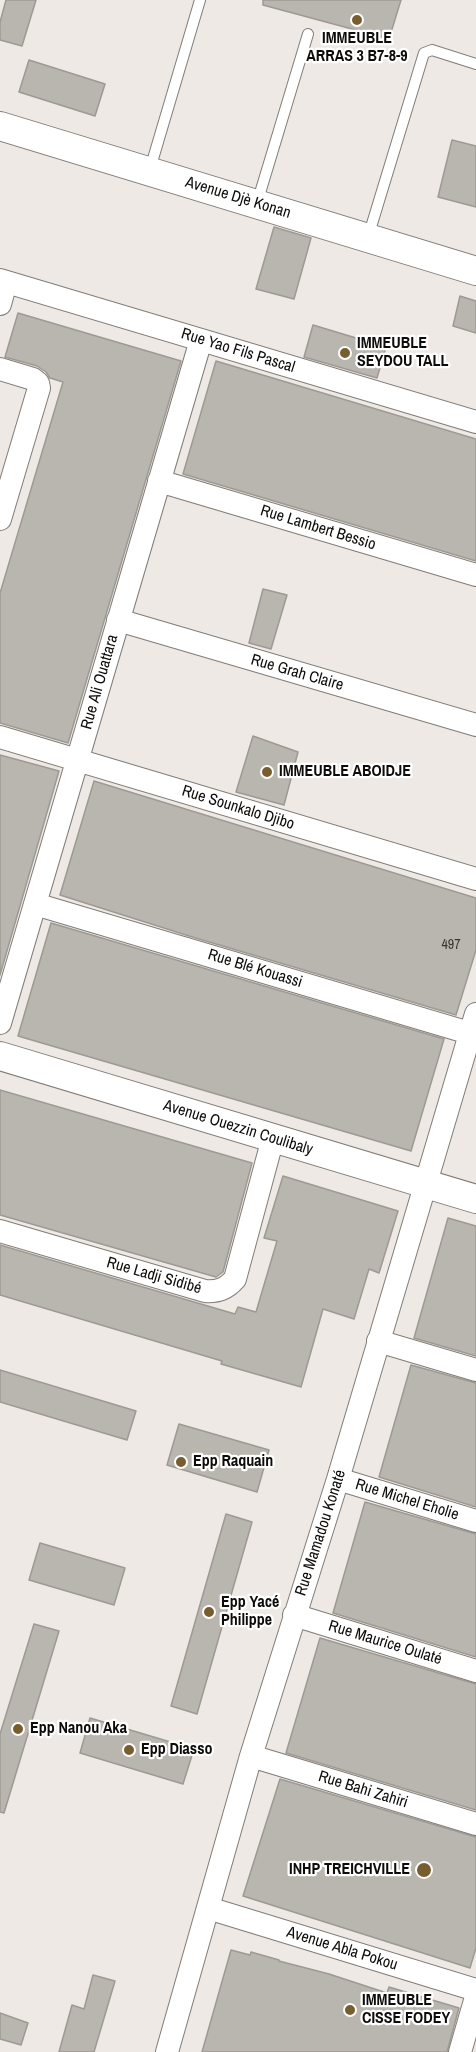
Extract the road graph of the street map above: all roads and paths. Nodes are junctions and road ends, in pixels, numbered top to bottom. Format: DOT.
graph roads {
  1 [pos="200,0"];
  2 [pos="308,34"];
  3 [pos="476,64"];
  4 [pos="0,126"];
  5 [pos="149,171"];
  6 [pos="257,204"];
  7 [pos="368,237"];
  8 [pos="476,271"];
  9 [pos="2,289"];
  10 [pos="201,340"];
  11 [pos="0,369"];
  12 [pos="476,422"];
  13 [pos="159,481"];
  14 [pos="0,519"];
  15 [pos="476,576"];
  16 [pos="118,620"];
  17 [pos="476,726"];
  18 [pos="0,737"];
  19 [pos="77,760"];
  20 [pos="476,879"];
  21 [pos="35,904"];
  22 [pos="0,1023"];
  23 [pos="474,1028"];
  24 [pos="0,1056"];
  25 [pos="273,1138"];
  26 [pos="426,1185"];
  27 [pos="476,1199"];
  28 [pos="0,1231"];
  29 [pos="378,1341"];
  30 [pos="476,1370"];
  31 [pos="338,1479"];
  32 [pos="476,1521"];
  33 [pos="294,1615"];
  34 [pos="476,1671"];
  35 [pos="250,1756"];
  36 [pos="476,1824"];
  37 [pos="208,1908"];
  38 [pos="476,1990"];
  39 [pos="476,1997"];
  40 [pos="167,2052"];
  41 [pos="460,2052"];
  1 -- 5 [label="lane"];
  2 -- 6 [label="lane"];
  3 -- 7 [label="lane"];
  4 -- 5 [label="street, Avenue Djè Konan"];
  5 -- 6 [label="street, Avenue Djè Konan"];
  6 -- 7 [label="street, Avenue Djè Konan"];
  7 -- 8 [label="street, Avenue Djè Konan"];
  9 -- 10 [label="street, Rue Yao Fils Pascal"];
  10 -- 12 [label="street, Rue Yao Fils Pascal"];
  10 -- 13 [label="street, Rue Ali Ouattara"];
  11 -- 14 [label="street"];
  13 -- 15 [label="street, Rue Lambert Bessio"];
  13 -- 16 [label="street, Rue Ali Ouattara"];
  16 -- 17 [label="street, Rue Grah Claire"];
  16 -- 19 [label="street, Rue Ali Ouattara"];
  18 -- 19 [label="street, Rue Sounkalo Djibo"];
  19 -- 20 [label="street, Rue Sounkalo Djibo"];
  19 -- 21 [label="street, Rue Ali Ouattara"];
  21 -- 22 [label="street, Rue Ali Ouattara"];
  21 -- 23 [label="street, Rue Blé Kouassi"];
  23 -- 26 [label="street, Rue Mamadou Konaté"];
  24 -- 25 [label="street, Avenue Ouezzin Coulibaly"];
  25 -- 26 [label="street, Avenue Ouezzin Coulibaly"];
  25 -- 28 [label="street, Rue Ladji Sidibé"];
  26 -- 27 [label="street, Avenue Ouezzin Coulibaly"];
  26 -- 29 [label="street, Rue Mamadou Konaté"];
  29 -- 30 [label="street"];
  29 -- 31 [label="street, Rue Mamadou Konaté"];
  31 -- 32 [label="street, Rue Michel Eholie"];
  31 -- 33 [label="street, Rue Mamadou Konaté"];
  33 -- 34 [label="street, Rue Maurice Oulaté"];
  33 -- 35 [label="street, Rue Mamadou Konaté"];
  35 -- 36 [label="street, Rue Bahi Zahiri"];
  35 -- 37 [label="street, Rue Mamadou Konaté"];
  37 -- 38 [label="street, Avenue Abla Pokou"];
  37 -- 40 [label="street, Rue Mamadou Konaté"];
  39 -- 41 [label="street"];
}
